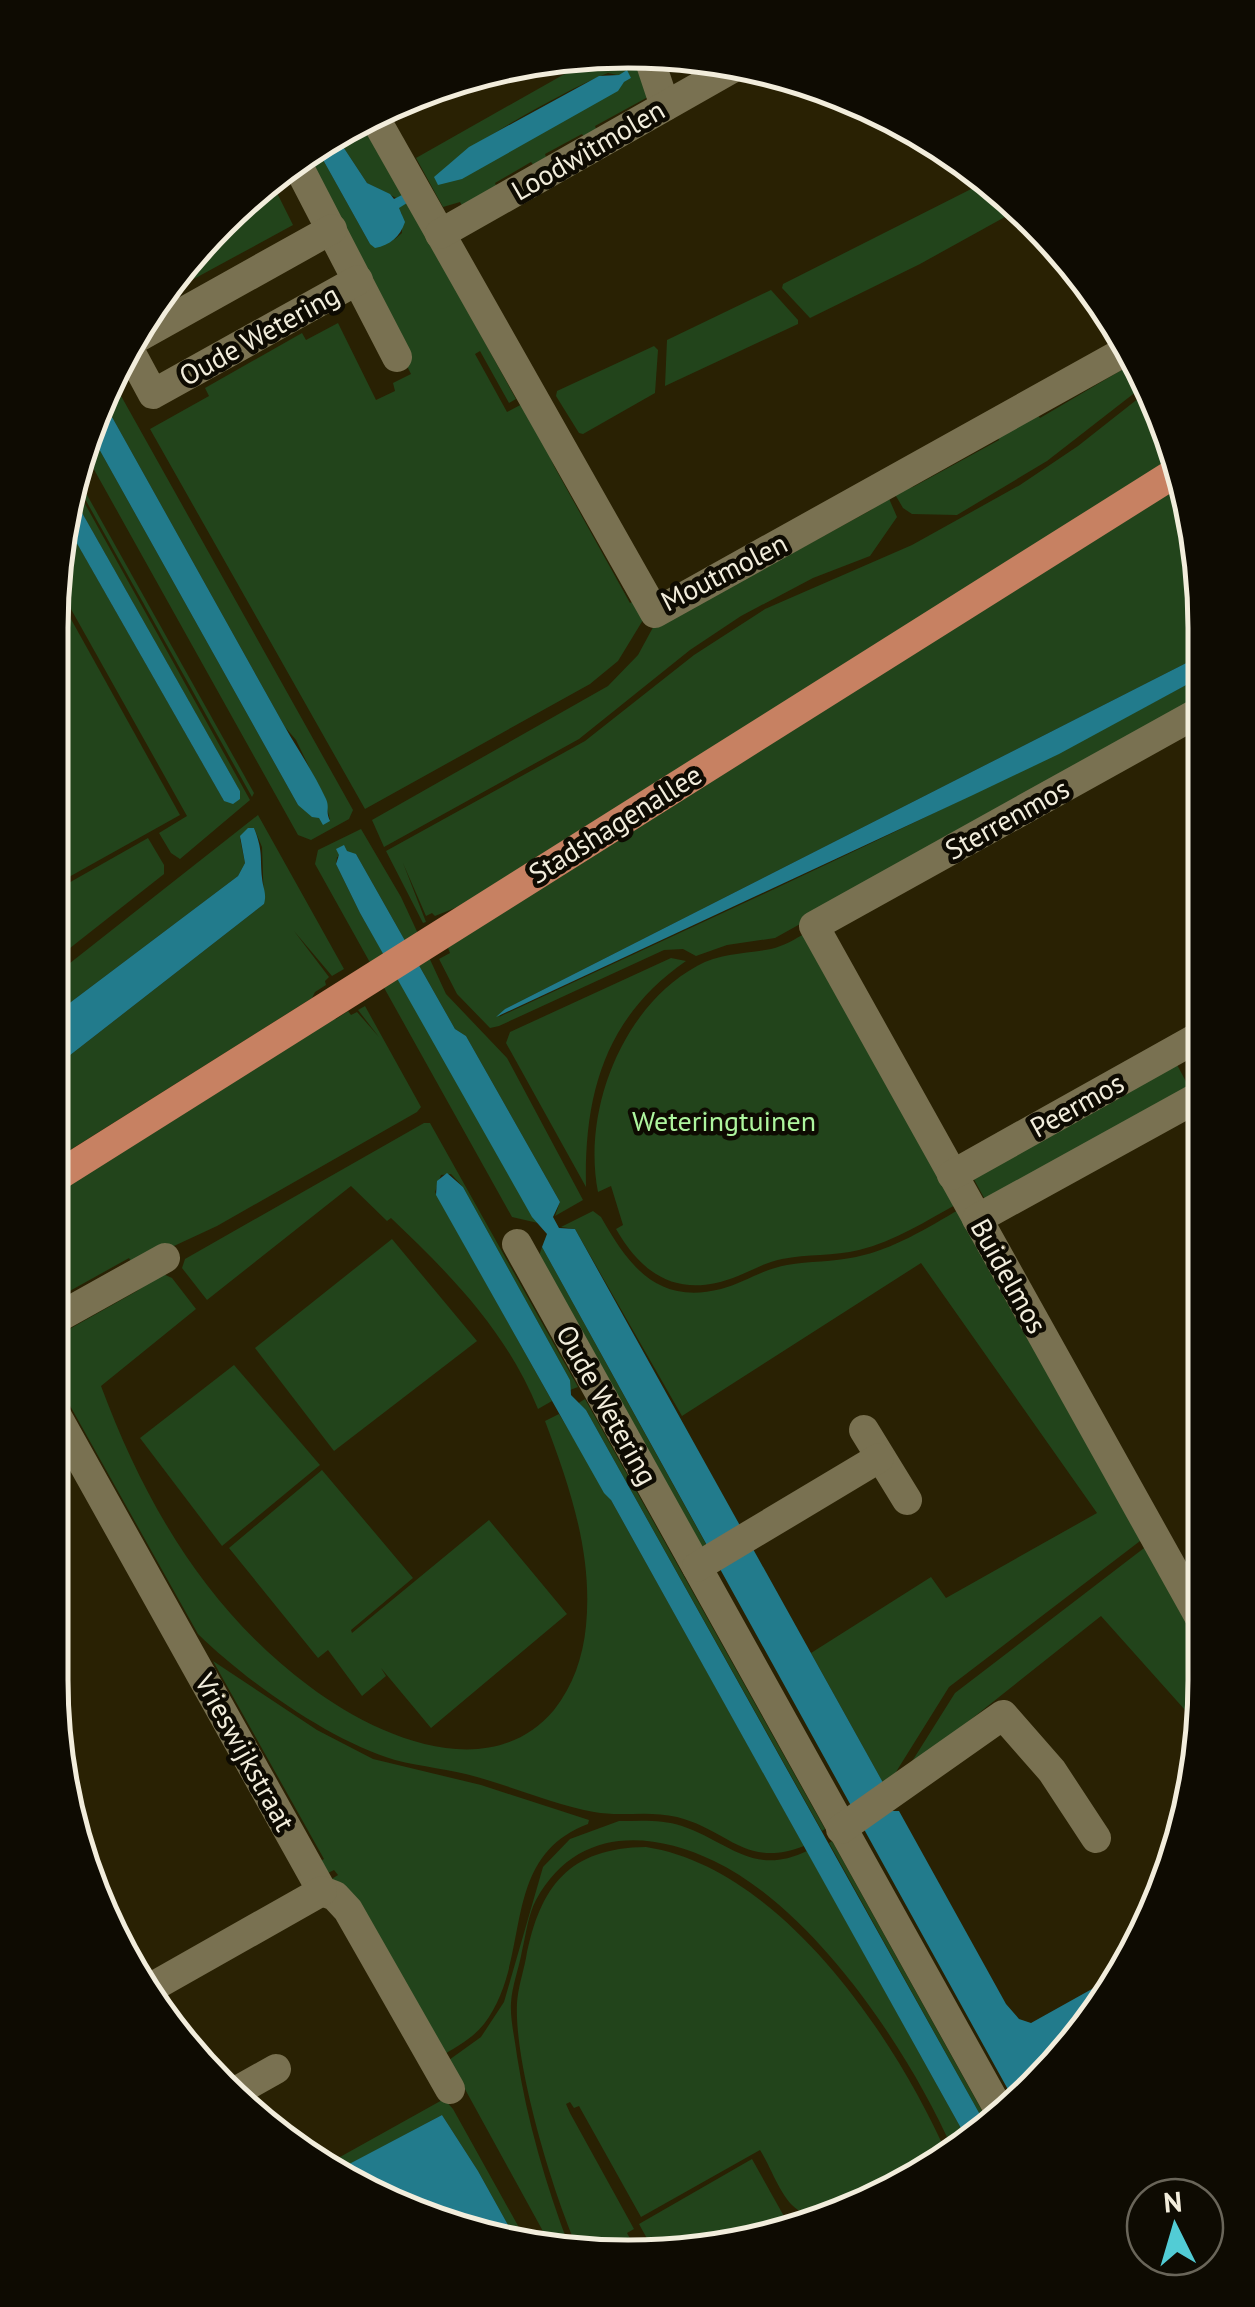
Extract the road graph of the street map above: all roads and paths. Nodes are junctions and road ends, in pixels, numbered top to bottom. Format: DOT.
graph roads {
  1 [pos="653,69"];
  2 [pos="720,75"];
  3 [pos="665,106"];
  4 [pos="379,126"];
  5 [pos="302,172"];
  6 [pos="332,229"];
  7 [pos="440,234"];
  8 [pos="358,280"];
  9 [pos="155,328"];
  10 [pos="1116,356"];
  11 [pos="397,357"];
  12 [pos="135,361"];
  13 [pos="1166,477"];
  14 [pos="1188,718"];
  15 [pos="814,926"];
  16 [pos="1188,1043"];
  17 [pos="1188,1103"];
  18 [pos="68,1169"];
  19 [pos="952,1175"];
  20 [pos="977,1219"];
  21 [pos="516,1244"];
  22 [pos="165,1258"];
  23 [pos="68,1312"];
  24 [pos="864,1430"];
  25 [pos="68,1436"];
  26 [pos="879,1458"];
  27 [pos="907,1500"];
  28 [pos="706,1562"];
  29 [pos="1188,1597"];
  30 [pos="852,1822"];
  31 [pos="1096,1838"];
  32 [pos="322,1892"];
  33 [pos="158,1984"];
  34 [pos="276,2069"];
  35 [pos="244,2087"];
  36 [pos="450,2090"];
  37 [pos="995,2102"];
  1 -- 3 [label="street"];
  2 -- 3 [label="street, Loodwitmolen"];
  3 -- 7 [label="street, Loodwitmolen"];
  4 -- 7 [label="street, Moutmolen"];
  5 -- 6 [label="street, Oude Wetering"];
  6 -- 8 [label="street, Oude Wetering"];
  6 -- 9 [label="street, Oude Wetering"];
  7 -- 10 [label="street, Moutmolen"];
  8 -- 11 [label="street, Oude Wetering"];
  8 -- 12 [label="street, Oude Wetering"];
  13 -- 18 [label="main road, Stadshagenallee"];
  14 -- 15 [label="street, Sterrenmos"];
  15 -- 19 [label="street, Buidelmos"];
  16 -- 19 [label="street, Peermos"];
  17 -- 20 [label="street, Peermos"];
  19 -- 20 [label="street, Buidelmos"];
  20 -- 29 [label="street, Buidelmos"];
  21 -- 28 [label="street, Oude Wetering"];
  22 -- 23 [label="street"];
  24 -- 26 [label="street"];
  25 -- 32 [label="street, Vrieswijkstraat"];
  26 -- 27 [label="street"];
  26 -- 28 [label="street"];
  28 -- 30 [label="street, Oude Wetering"];
  30 -- 31 [label="street"];
  30 -- 37 [label="street, Oude Wetering"];
  32 -- 33 [label="street"];
  32 -- 36 [label="street, Vrieswijkstraat"];
  34 -- 35 [label="street"];
}
